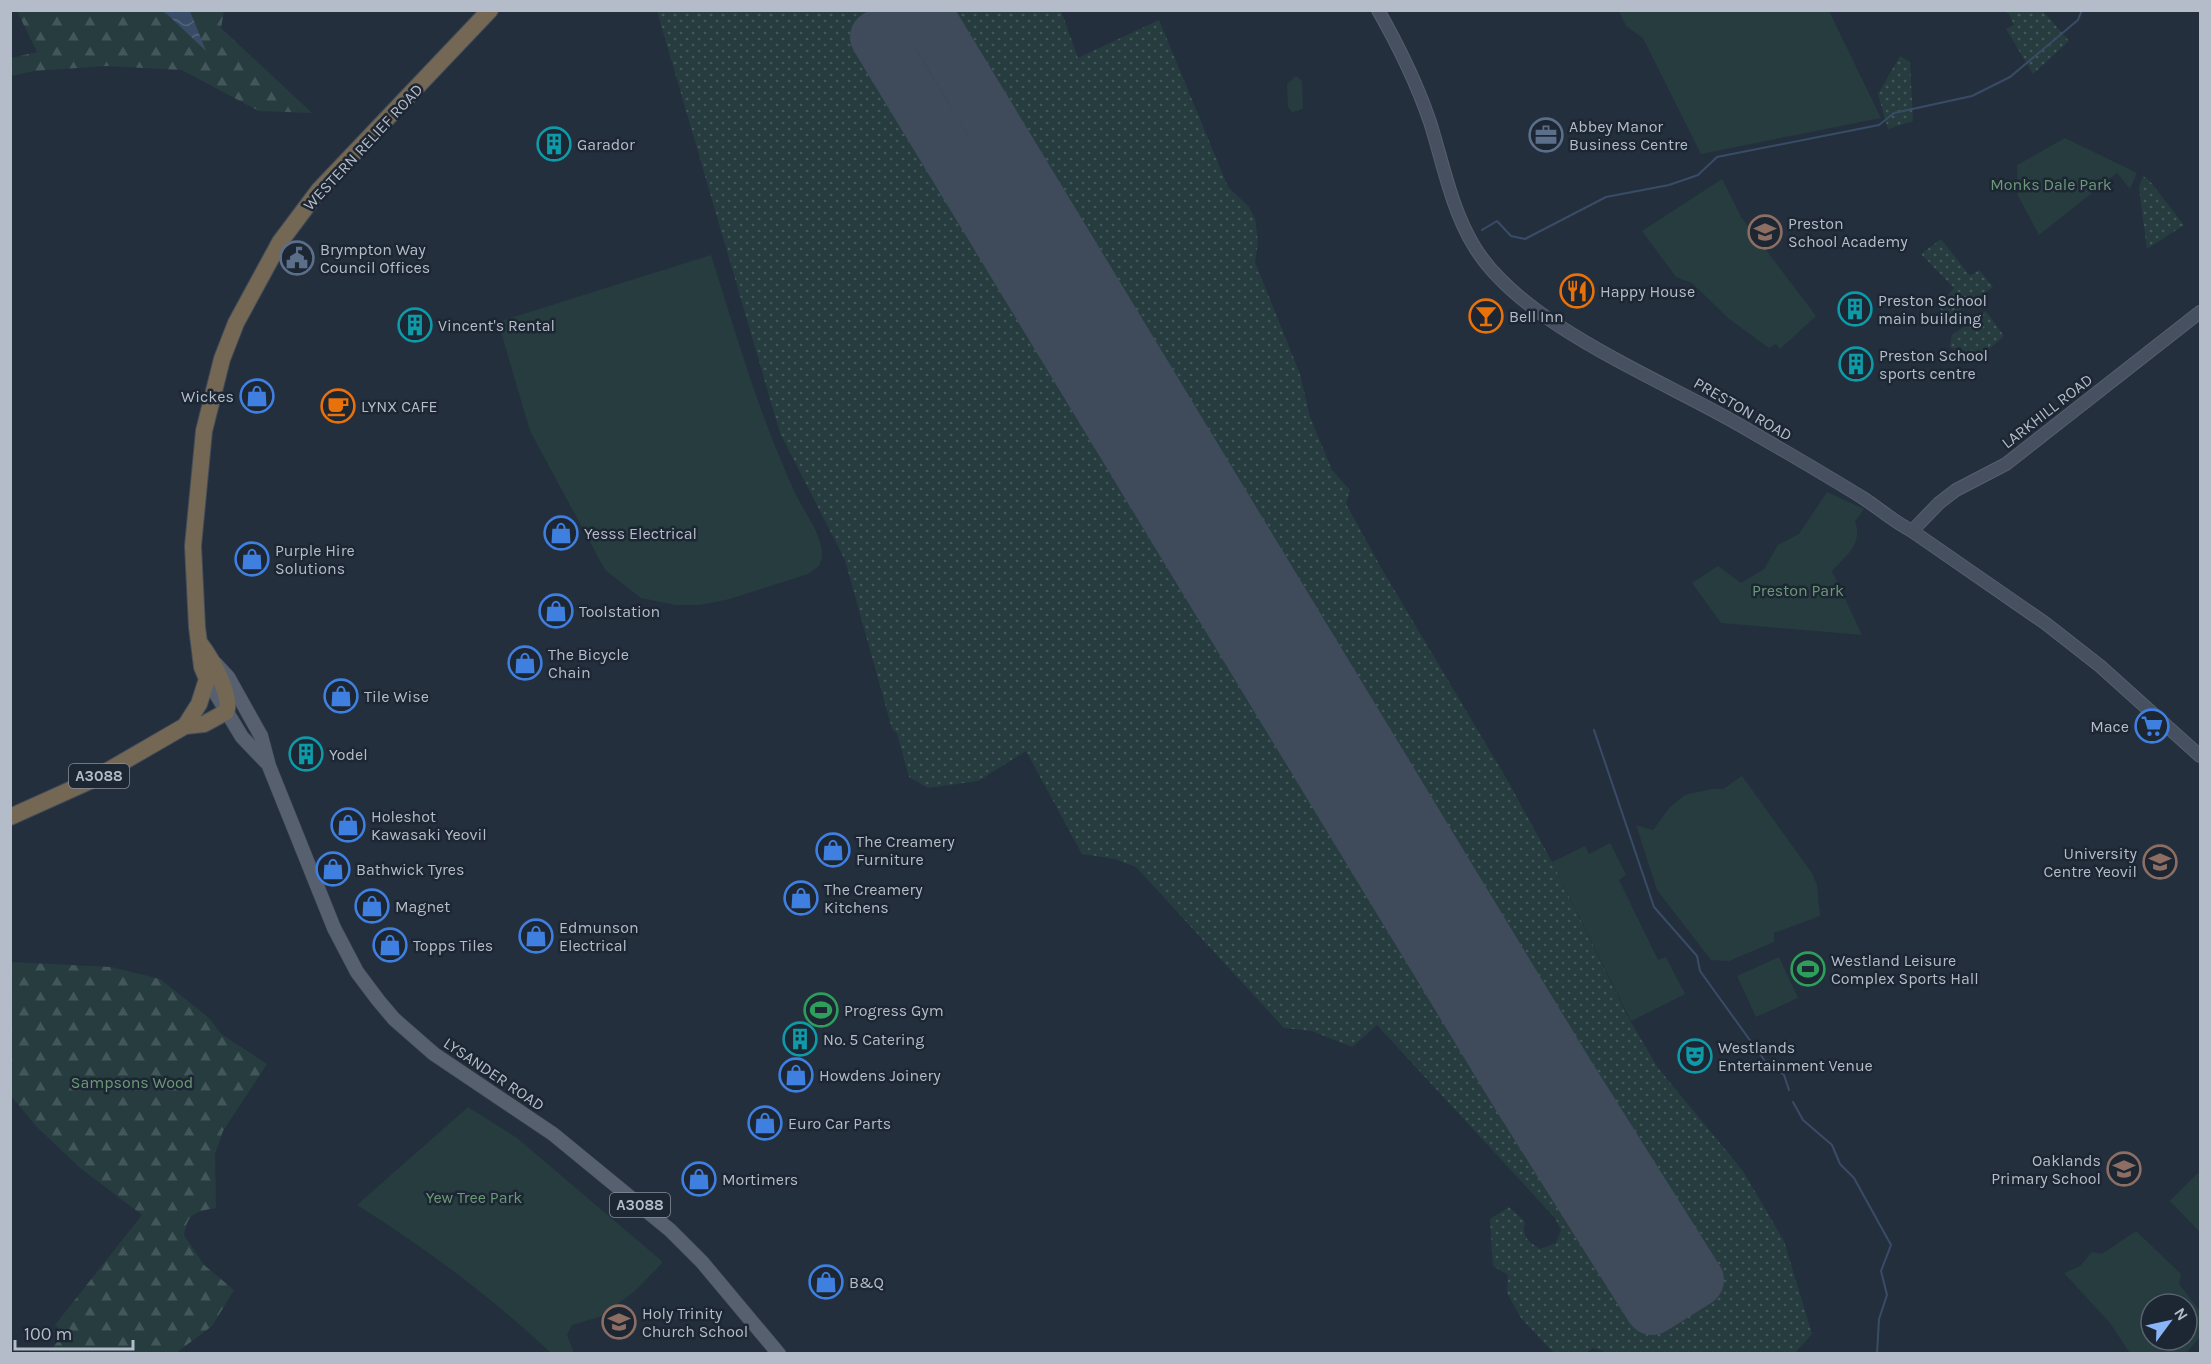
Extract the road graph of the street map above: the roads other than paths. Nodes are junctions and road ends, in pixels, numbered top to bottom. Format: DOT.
graph roads {
  1 [pos="490,10"];
  2 [pos="1378,10"];
  3 [pos="2200,312"];
  4 [pos="1912,531"];
  5 [pos="201,645"];
  6 [pos="207,680"];
  7 [pos="228,701"];
  8 [pos="192,715"];
  9 [pos="252,745"];
  10 [pos="2200,756"];
  11 [pos="269,765"];
  12 [pos="10,817"];
  13 [pos="779,1353"];
  1 -- 5 [label="highway, WESTERN RELIEF ROAD"];
  2 -- 4 [label="street, PRESTON ROAD"];
  3 -- 4 [label="street, LARKHILL ROAD"];
  4 -- 10 [label="street, PRESTON ROAD"];
  5 -- 6 [label="highway, WESTERN RELIEF ROAD"];
  5 -- 7 [label="highway"];
  6 -- 7 [label="main road"];
  6 -- 8 [label="highway"];
  7 -- 8 [label="highway, A3088"];
  7 -- 9 [label="main road, LYSANDER ROAD"];
  7 -- 9 [label="main road, LYSANDER ROAD"];
  7 -- 11 [label="main road, LYSANDER ROAD / A3088"];
  8 -- 12 [label="highway, A3088"];
  9 -- 11 [label="main road, LYSANDER ROAD"];
  11 -- 13 [label="main road, LYSANDER ROAD / A3088"];
}
